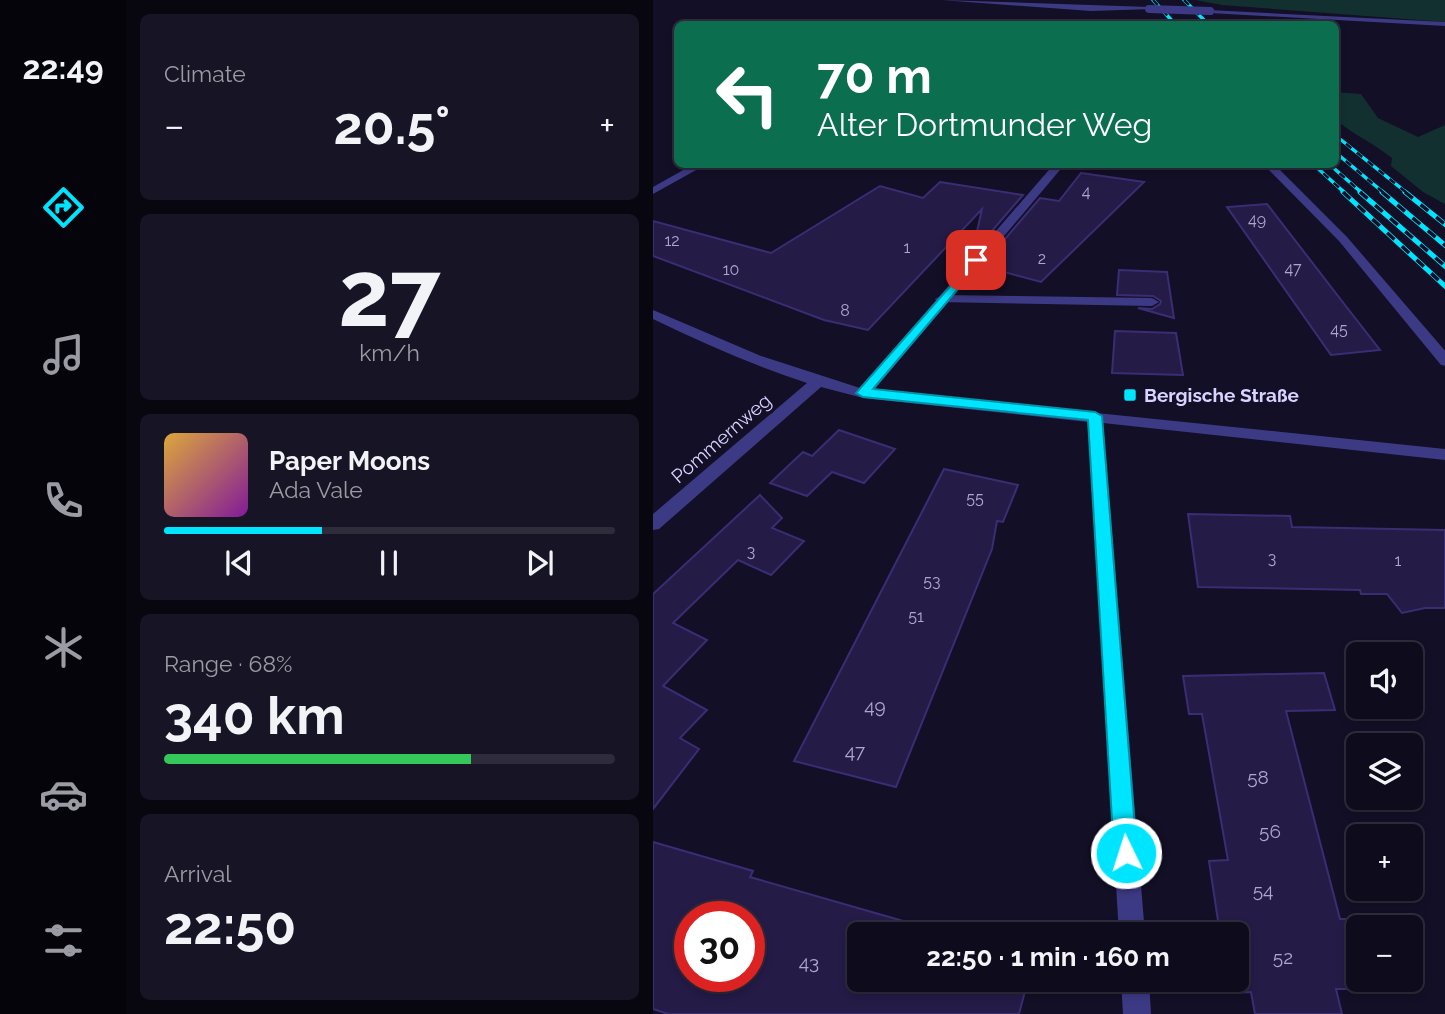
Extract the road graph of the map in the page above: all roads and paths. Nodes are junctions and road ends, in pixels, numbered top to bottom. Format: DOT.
graph roads {
  1 [pos="944,0"];
  2 [pos="1117,9"];
  3 [pos="1123,20"];
  4 [pos="1445,24"];
  5 [pos="695,168"];
  6 [pos="1057,168"];
  7 [pos="1272,168"];
  8 [pos="653,191"];
  9 [pos="942,299"];
  10 [pos="1152,302"];
  11 [pos="653,314"];
  12 [pos="1445,362"];
  13 [pos="816,383"];
  14 [pos="863,393"];
  15 [pos="1095,416"];
  16 [pos="1445,455"];
  17 [pos="653,524"];
  18 [pos="1131,922"];
  19 [pos="1136,992"];
  20 [pos="1137,1014"];
  1 -- 2 [label="street"];
  2 -- 3 [label="street"];
  2 -- 4 [label="street, bridge"];
  5 -- 8 [label="street"];
  6 -- 9 [label="street"];
  7 -- 12 [label="street"];
  9 -- 10 [label="street"];
  9 -- 14 [label="street"];
  11 -- 13 [label="street"];
  13 -- 14 [label="street"];
  13 -- 17 [label="street, Pommernweg"];
  14 -- 15 [label="street"];
  15 -- 16 [label="street"];
  15 -- 18 [label="street"];
  19 -- 20 [label="street"];
}
